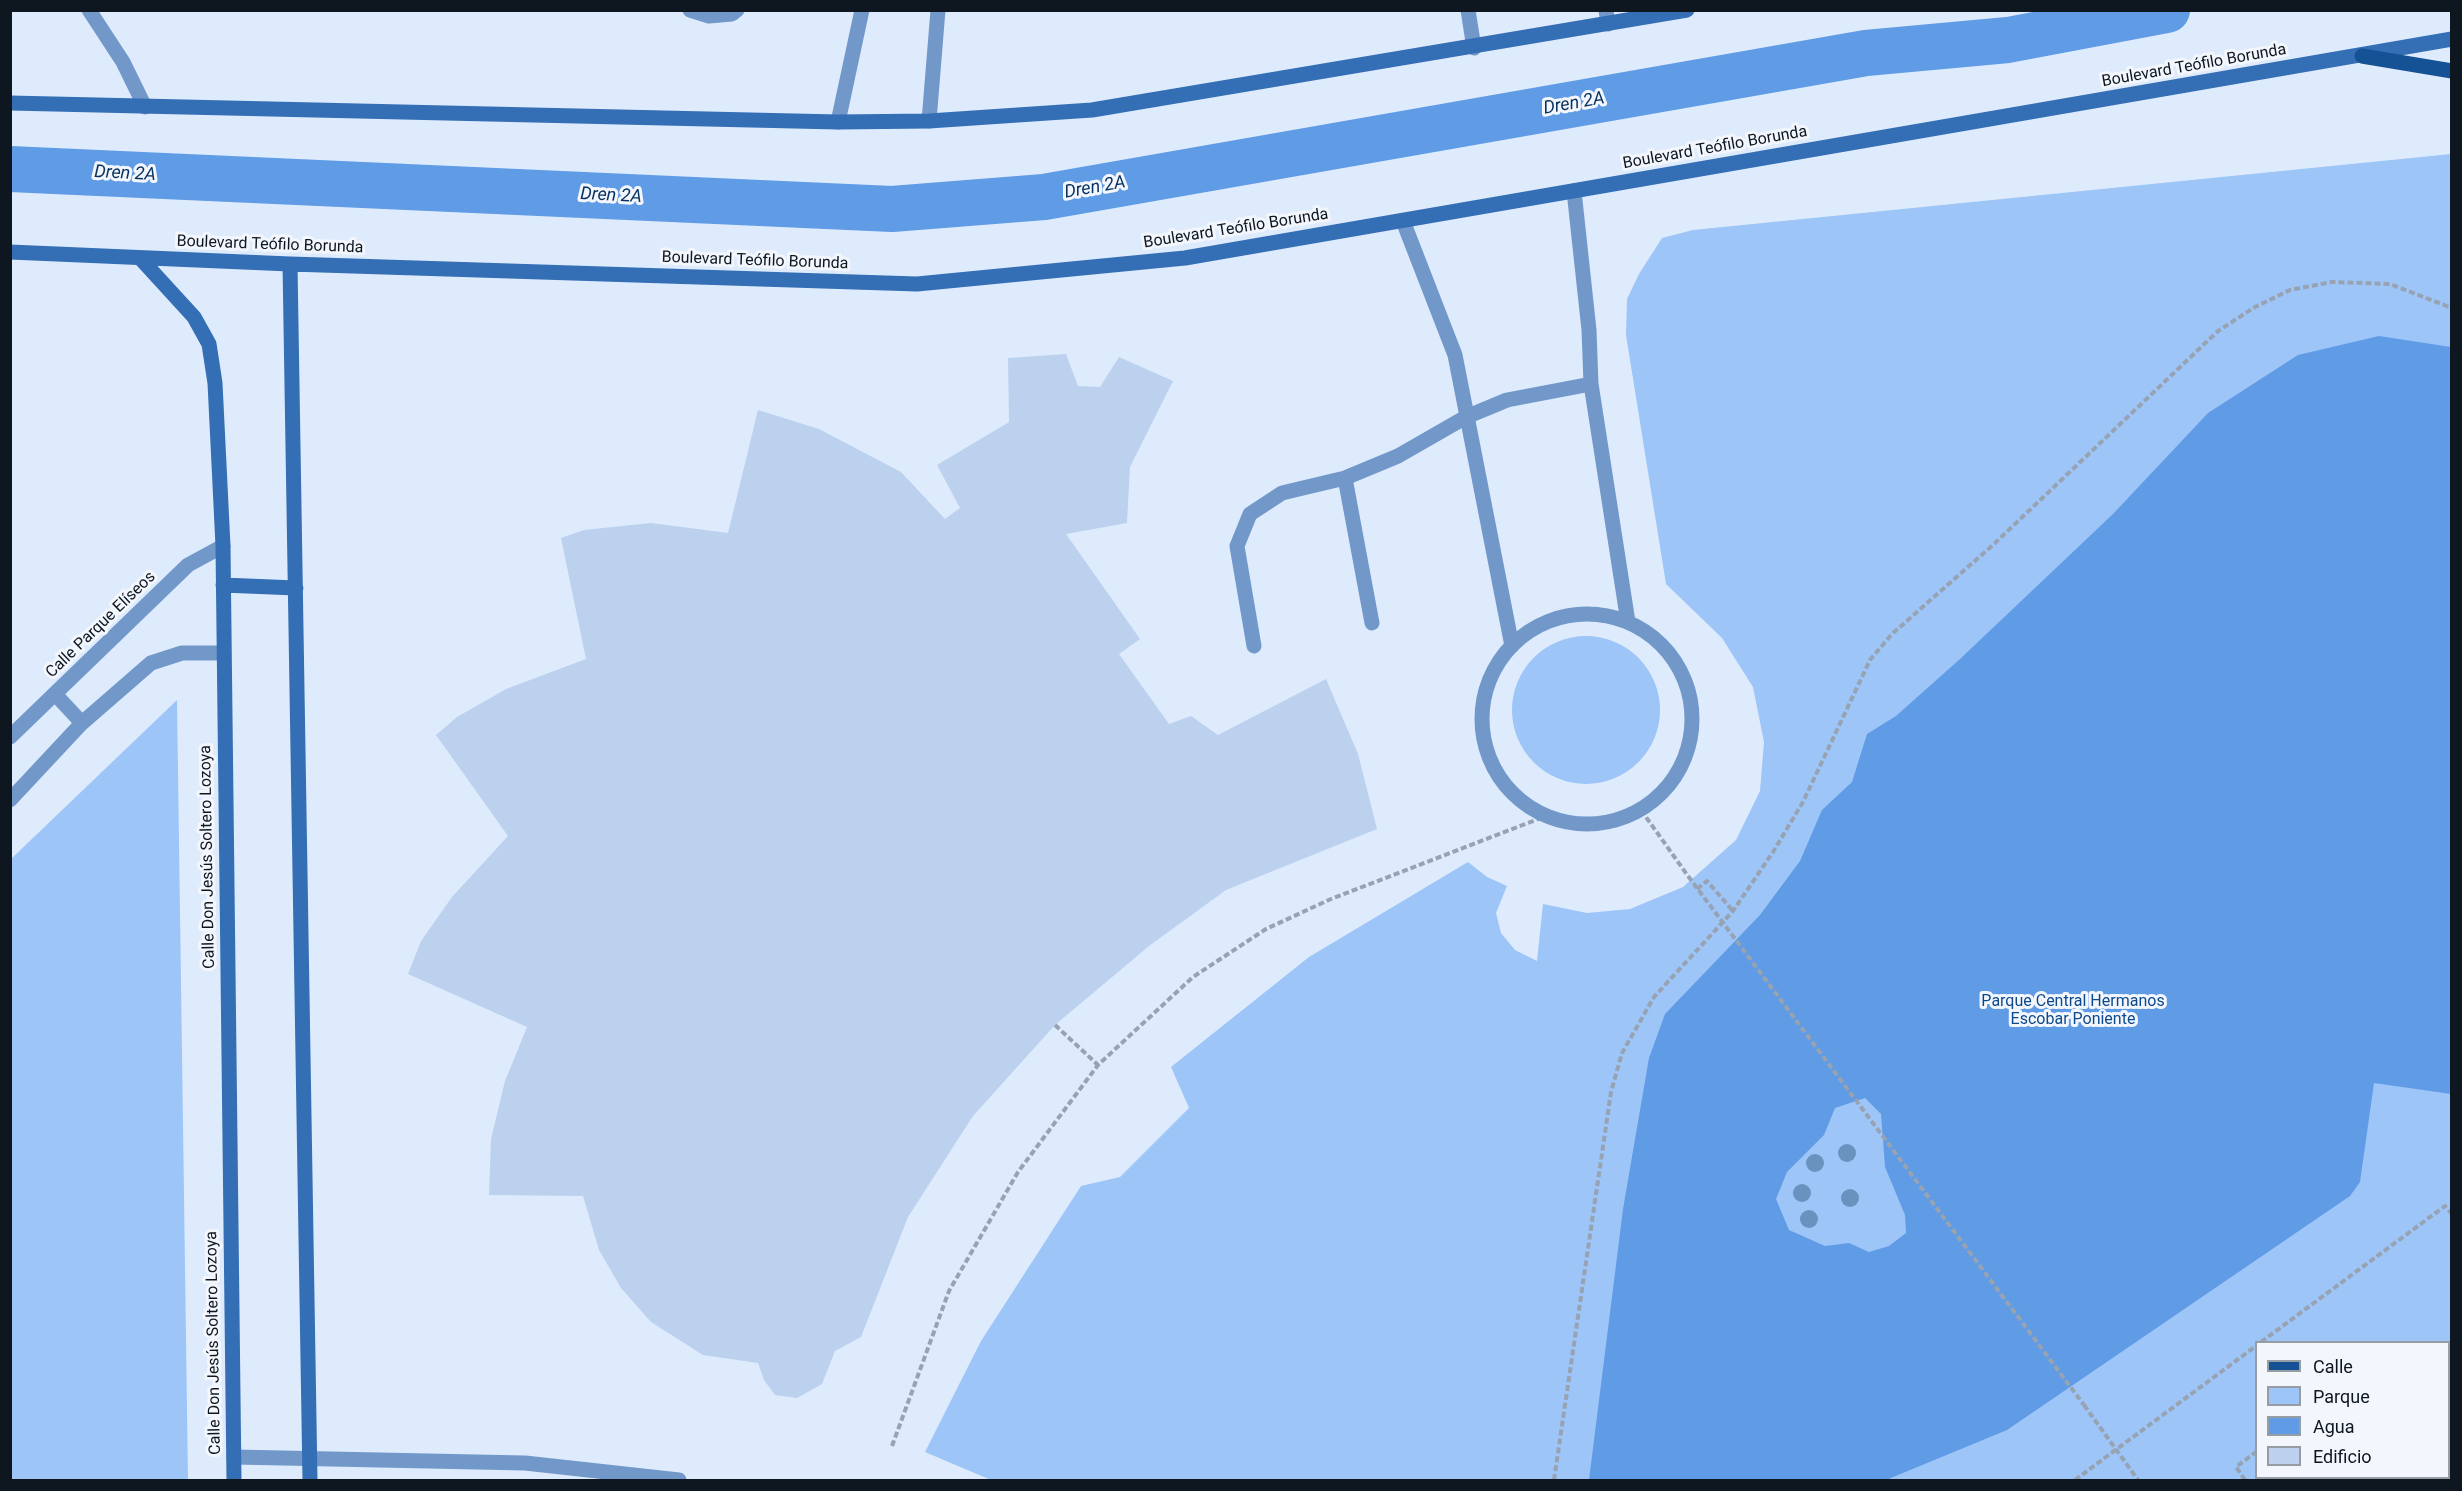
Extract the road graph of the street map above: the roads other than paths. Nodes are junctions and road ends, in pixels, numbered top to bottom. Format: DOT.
graph roads {
  1 [pos="89,10"];
  2 [pos="690,10"];
  3 [pos="736,10"];
  4 [pos="862,10"];
  5 [pos="938,10"];
  6 [pos="1468,10"];
  7 [pos="1687,10"];
  8 [pos="1607,17"];
  9 [pos="2451,39"];
  10 [pos="1474,48"];
  11 [pos="2362,56"];
  12 [pos="2451,71"];
  13 [pos="10,103"];
  14 [pos="144,107"];
  15 [pos="929,121"];
  16 [pos="838,122"];
  17 [pos="1574,191"];
  18 [pos="1403,220"];
  19 [pos="10,252"];
  20 [pos="140,258"];
  21 [pos="290,264"];
  22 [pos="1591,384"];
  23 [pos="1466,417"];
  24 [pos="1345,478"];
  25 [pos="223,546"];
  26 [pos="223,585"];
  27 [pos="296,588"];
  28 [pos="1628,622"];
  29 [pos="1372,623"];
  30 [pos="1254,646"];
  31 [pos="1512,646"];
  32 [pos="223,653"];
  33 [pos="56,694"];
  34 [pos="82,723"];
  35 [pos="10,737"];
  36 [pos="10,800"];
  37 [pos="234,1456"];
  38 [pos="310,1459"];
  39 [pos="234,1480"];
  40 [pos="310,1480"];
  41 [pos="679,1480"];
  1 -- 14 [label="street"];
  2 -- 3 [label="street"];
  4 -- 16 [label="street"];
  5 -- 15 [label="street"];
  6 -- 10 [label="street"];
  7 -- 8 [label="main road"];
  8 -- 10 [label="main road"];
  9 -- 11 [label="main road, Boulevard Teófilo Borunda"];
  10 -- 15 [label="main road"];
  11 -- 12 [label="main road"];
  11 -- 17 [label="main road, Boulevard Teófilo Borunda"];
  13 -- 14 [label="main road"];
  14 -- 16 [label="main road"];
  15 -- 16 [label="main road"];
  17 -- 18 [label="main road, Boulevard Teófilo Borunda"];
  17 -- 22 [label="street"];
  18 -- 21 [label="main road, Boulevard Teófilo Borunda"];
  18 -- 23 [label="street"];
  19 -- 20 [label="main road, Boulevard Teófilo Borunda"];
  20 -- 21 [label="main road, Boulevard Teófilo Borunda"];
  20 -- 25 [label="main road, Calle Don Jesús Soltero Lozoya"];
  21 -- 27 [label="main road"];
  22 -- 23 [label="street"];
  22 -- 28 [label="street"];
  23 -- 24 [label="street"];
  23 -- 31 [label="street"];
  24 -- 29 [label="street"];
  24 -- 30 [label="street"];
  25 -- 26 [label="main road, Calle Don Jesús Soltero Lozoya"];
  25 -- 33 [label="street, Calle Parque Elíseos"];
  26 -- 27 [label="main road"];
  26 -- 32 [label="main road, Calle Don Jesús Soltero Lozoya"];
  27 -- 38 [label="main road"];
  28 -- 31 [label="street"];
  28 -- 31 [label="street"];
  32 -- 34 [label="street"];
  32 -- 37 [label="main road, Calle Don Jesús Soltero Lozoya"];
  33 -- 34 [label="street"];
  33 -- 35 [label="street, Calle Parque Elíseos"];
  34 -- 36 [label="street"];
  37 -- 38 [label="street"];
  37 -- 39 [label="main road, Calle Don Jesús Soltero Lozoya"];
  38 -- 40 [label="main road"];
  38 -- 41 [label="street"];
}
